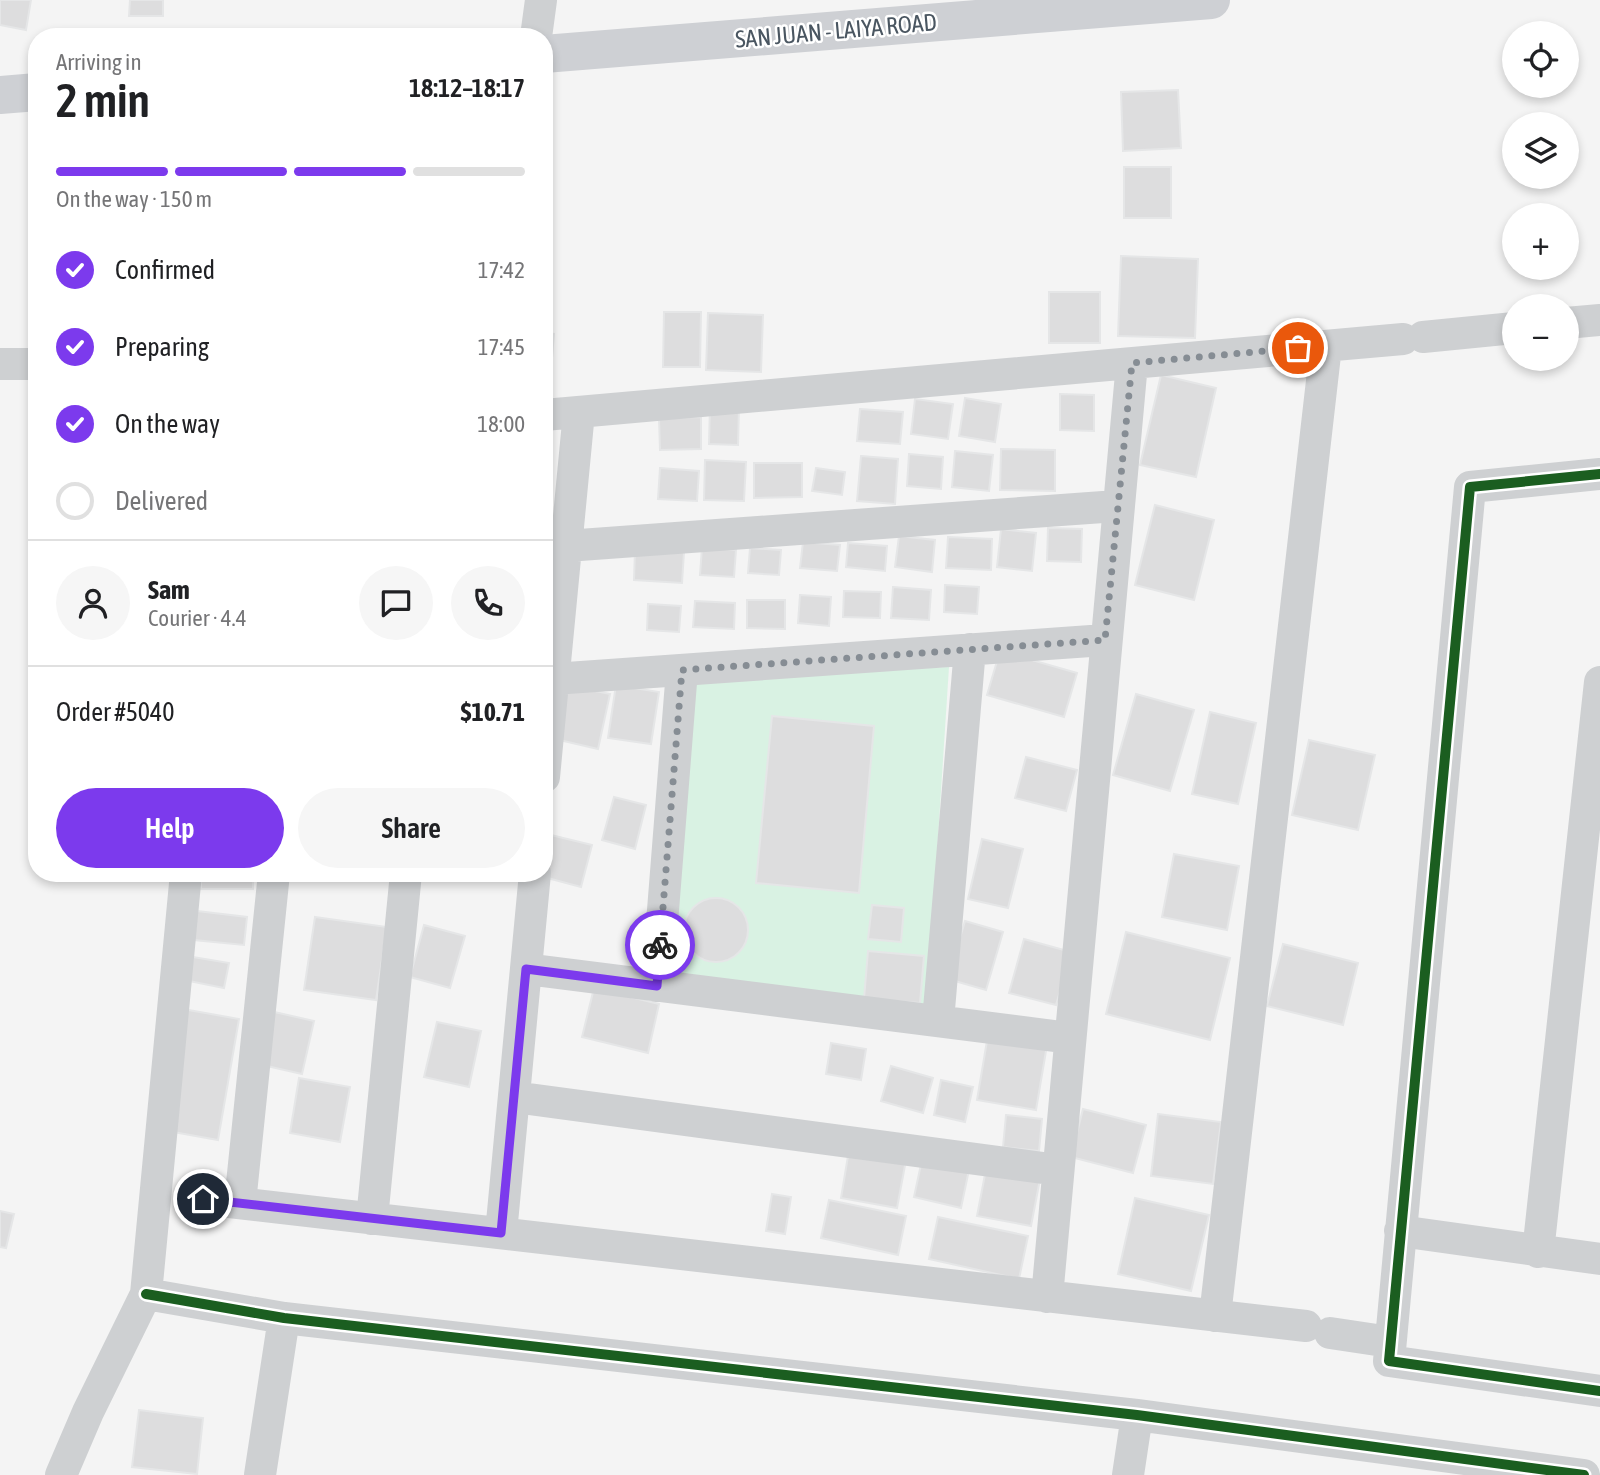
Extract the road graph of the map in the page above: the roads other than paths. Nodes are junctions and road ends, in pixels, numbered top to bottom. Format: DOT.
graph roads {
  1 [pos="541,0"];
  2 [pos="1211,0"];
  3 [pos="537,28"];
  4 [pos="553,53"];
  5 [pos="28,93"];
  6 [pos="0,95"];
  7 [pos="1600,320"];
  8 [pos="1579,322"];
  9 [pos="1502,329"];
  10 [pos="1326,346"];
  11 [pos="1132,363"];
  12 [pos="0,364"];
  13 [pos="28,364"];
  14 [pos="579,412"];
  15 [pos="553,414"];
  16 [pos="1600,474"];
  17 [pos="1117,506"];
  18 [pos="566,546"];
  19 [pos="1105,640"];
  20 [pos="970,649"];
  21 [pos="682,670"];
  22 [pos="553,679"];
  23 [pos="1600,682"];
  24 [pos="185,882"];
  25 [pos="273,882"];
  26 [pos="405,882"];
  27 [pos="534,882"];
  28 [pos="526,969"];
  29 [pos="657,986"];
  30 [pos="938,1021"];
  31 [pos="1070,1038"];
  32 [pos="514,1097"];
  33 [pos="1058,1170"];
  34 [pos="203,1199"];
  35 [pos="240,1203"];
  36 [pos="372,1219"];
  37 [pos="1400,1231"];
  38 [pos="501,1233"];
  39 [pos="1538,1252"];
  40 [pos="1600,1259"];
  41 [pos="146,1294"];
  42 [pos="1047,1297"];
  43 [pos="1215,1316"];
  44 [pos="284,1318"];
  45 [pos="1390,1342"];
  46 [pos="1600,1391"];
  47 [pos="1137,1415"];
  48 [pos="61,1475"];
  49 [pos="260,1475"];
  50 [pos="1128,1475"];
  51 [pos="1584,1475"];
  1 -- 3 [label="street"];
  2 -- 4 [label="main road, SAN JUAN - LAIYA ROAD"];
  5 -- 6 [label="main road"];
  7 -- 8 [label="street"];
  9 -- 10 [label="street"];
  10 -- 11 [label="street"];
  10 -- 43 [label="street"];
  11 -- 14 [label="street"];
  11 -- 17 [label="street"];
  12 -- 13 [label="street"];
  14 -- 15 [label="street"];
  14 -- 18 [label="street"];
  16 -- 37 [label="street"];
  17 -- 18 [label="street"];
  17 -- 19 [label="street"];
  18 -- 22 [label="street"];
  19 -- 20 [label="street"];
  19 -- 31 [label="street"];
  20 -- 21 [label="street"];
  20 -- 30 [label="street"];
  21 -- 22 [label="street"];
  21 -- 29 [label="street"];
  23 -- 39 [label="street"];
  24 -- 41 [label="street"];
  25 -- 35 [label="street"];
  26 -- 36 [label="street"];
  27 -- 28 [label="street"];
  28 -- 29 [label="street"];
  28 -- 32 [label="street"];
  29 -- 30 [label="street"];
  30 -- 31 [label="street"];
  31 -- 33 [label="street"];
  32 -- 33 [label="street"];
  32 -- 38 [label="street"];
  33 -- 42 [label="street"];
  34 -- 35 [label="street"];
  35 -- 36 [label="street"];
  36 -- 38 [label="street"];
  37 -- 39 [label="street"];
  37 -- 45 [label="street"];
  38 -- 42 [label="street"];
  39 -- 40 [label="street"];
  41 -- 44 [label="street"];
  41 -- 48 [label="street"];
  42 -- 43 [label="street"];
  43 -- 45 [label="street"];
  44 -- 47 [label="street"];
  44 -- 49 [label="street"];
  45 -- 46 [label="street"];
  47 -- 50 [label="street"];
  47 -- 51 [label="street"];
}
